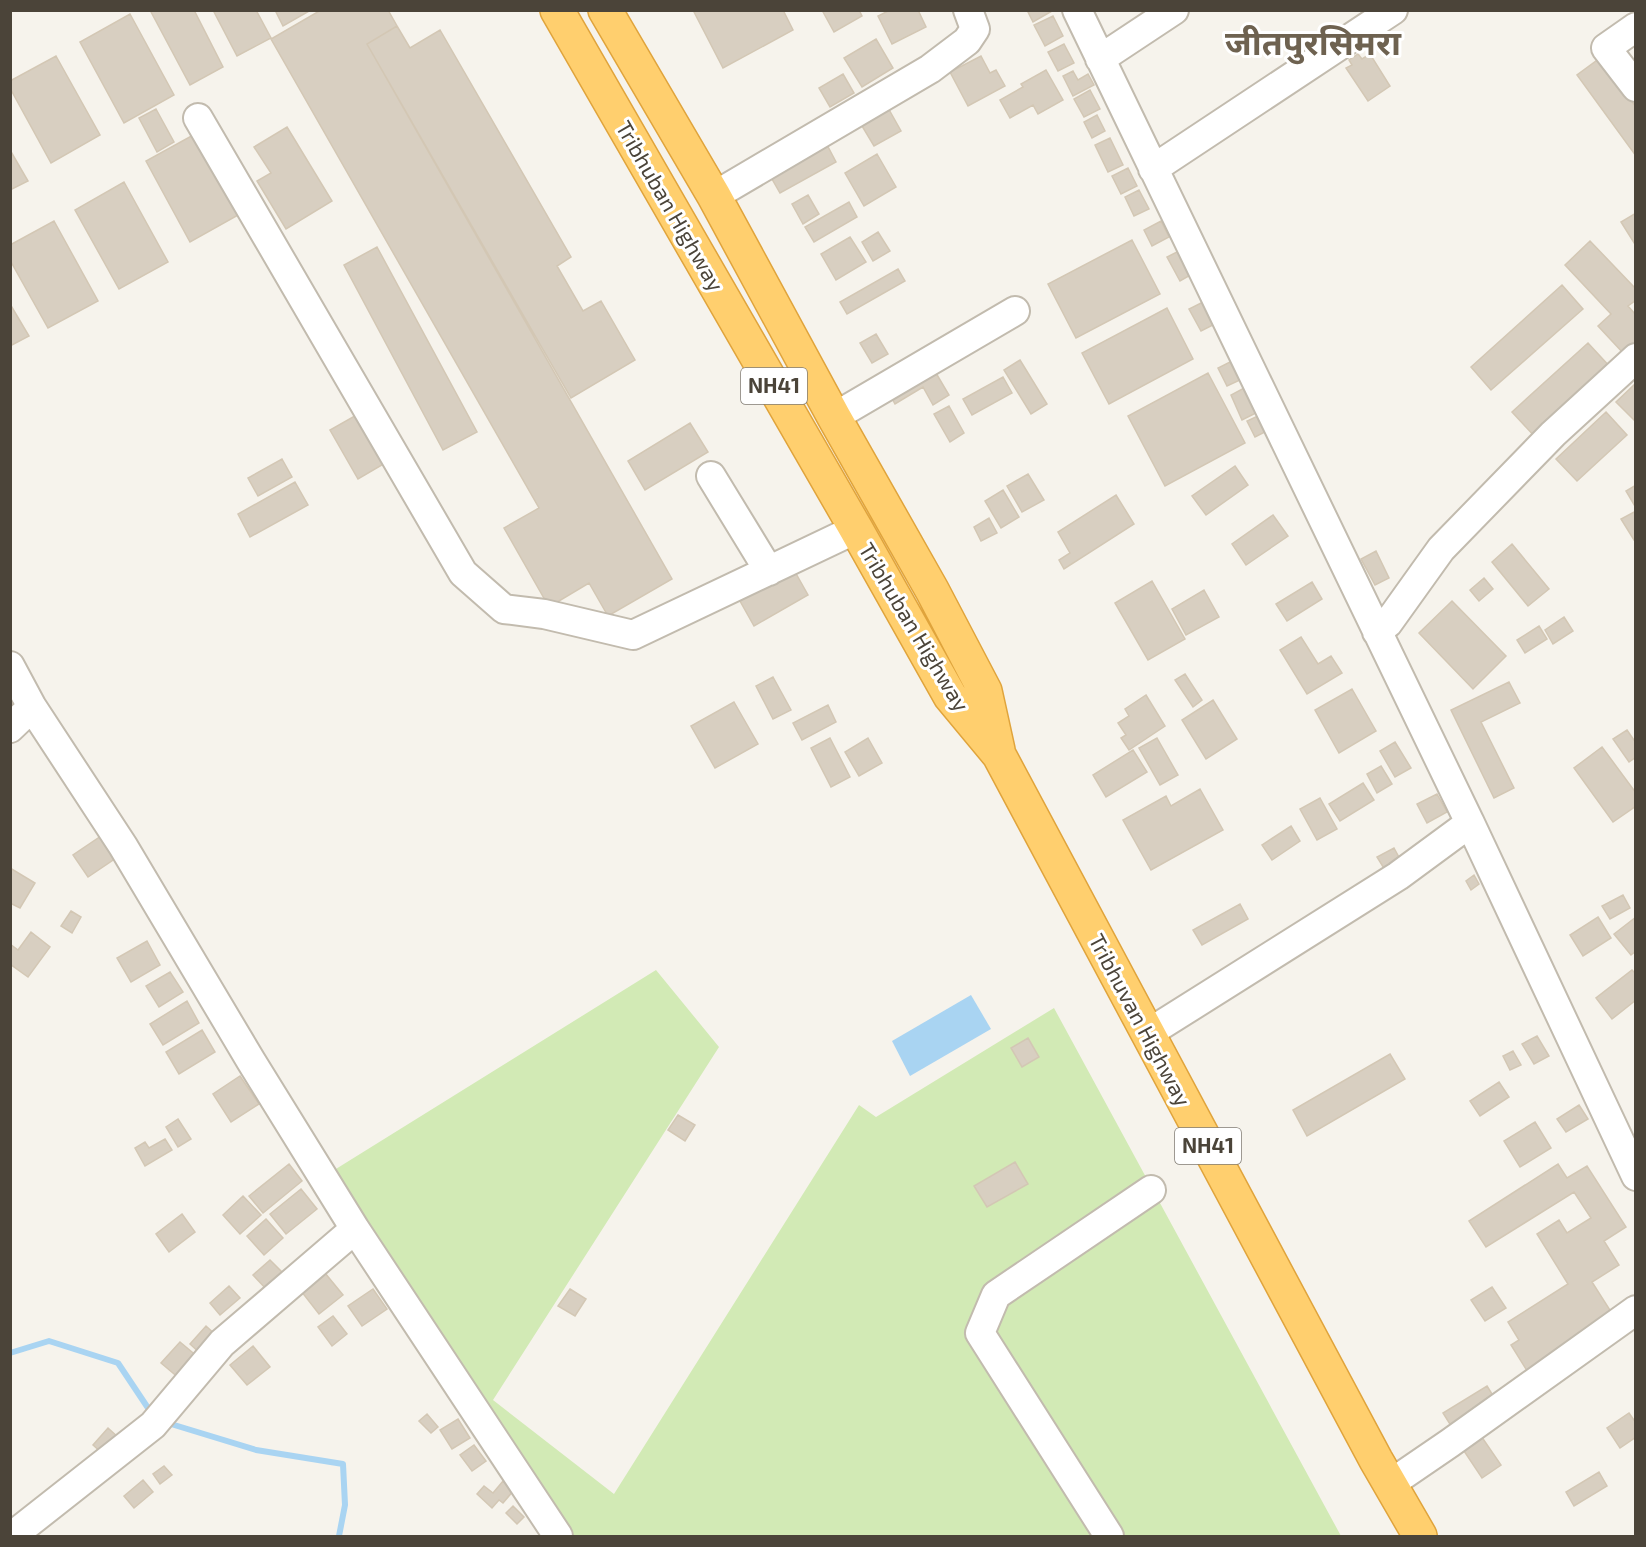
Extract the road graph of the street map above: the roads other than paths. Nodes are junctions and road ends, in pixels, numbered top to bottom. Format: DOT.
graph roads {
  1 [pos="557,10"];
  2 [pos="605,10"];
  3 [pos="968,10"];
  4 [pos="1077,10"];
  5 [pos="1174,10"];
  6 [pos="1393,10"];
  7 [pos="1635,27"];
  8 [pos="1100,59"];
  9 [pos="1635,87"];
  10 [pos="198,118"];
  11 [pos="1153,170"];
  12 [pos="714,196"];
  13 [pos="1015,311"];
  14 [pos="1635,358"];
  15 [pos="834,417"];
  16 [pos="711,476"];
  17 [pos="856,529"];
  18 [pos="769,572"];
  19 [pos="1377,633"];
  20 [pos="10,666"];
  21 [pos="32,706"];
  22 [pos="10,728"];
  23 [pos="999,755"];
  24 [pos="1470,823"];
  25 [pos="1147,1034"];
  26 [pos="1635,1176"];
  27 [pos="1151,1190"];
  28 [pos="355,1229"];
  29 [pos="1635,1310"];
  30 [pos="1390,1484"];
  31 [pos="12,1536"];
  32 [pos="558,1536"];
  33 [pos="1109,1536"];
  34 [pos="1420,1536"];
  1 -- 17 [label="highway, Tribhuban Highway / NH41"];
  2 -- 12 [label="highway, Tribhuban Highway / NH41"];
  3 -- 12 [label="street"];
  4 -- 8 [label="street"];
  5 -- 8 [label="street"];
  6 -- 11 [label="street"];
  7 -- 9 [label="street"];
  8 -- 11 [label="street"];
  10 -- 18 [label="street"];
  11 -- 19 [label="street"];
  12 -- 15 [label="highway, Tribhuban Highway / NH41"];
  13 -- 15 [label="street"];
  14 -- 19 [label="street"];
  15 -- 23 [label="highway, Tribhuban Highway / NH41"];
  16 -- 18 [label="street"];
  17 -- 18 [label="street"];
  17 -- 23 [label="highway, Tribhuban Highway / NH41"];
  19 -- 24 [label="street"];
  20 -- 21 [label="street"];
  21 -- 22 [label="street"];
  21 -- 28 [label="street"];
  23 -- 25 [label="highway, Tribhuvan Highway / NH41"];
  24 -- 25 [label="street"];
  24 -- 26 [label="street"];
  25 -- 30 [label="highway, Tribhuvan Highway / NH41"];
  27 -- 33 [label="street"];
  28 -- 31 [label="street"];
  28 -- 32 [label="street"];
  29 -- 30 [label="street"];
  30 -- 34 [label="highway, Tribhuvan Highway / NH41"];
}
